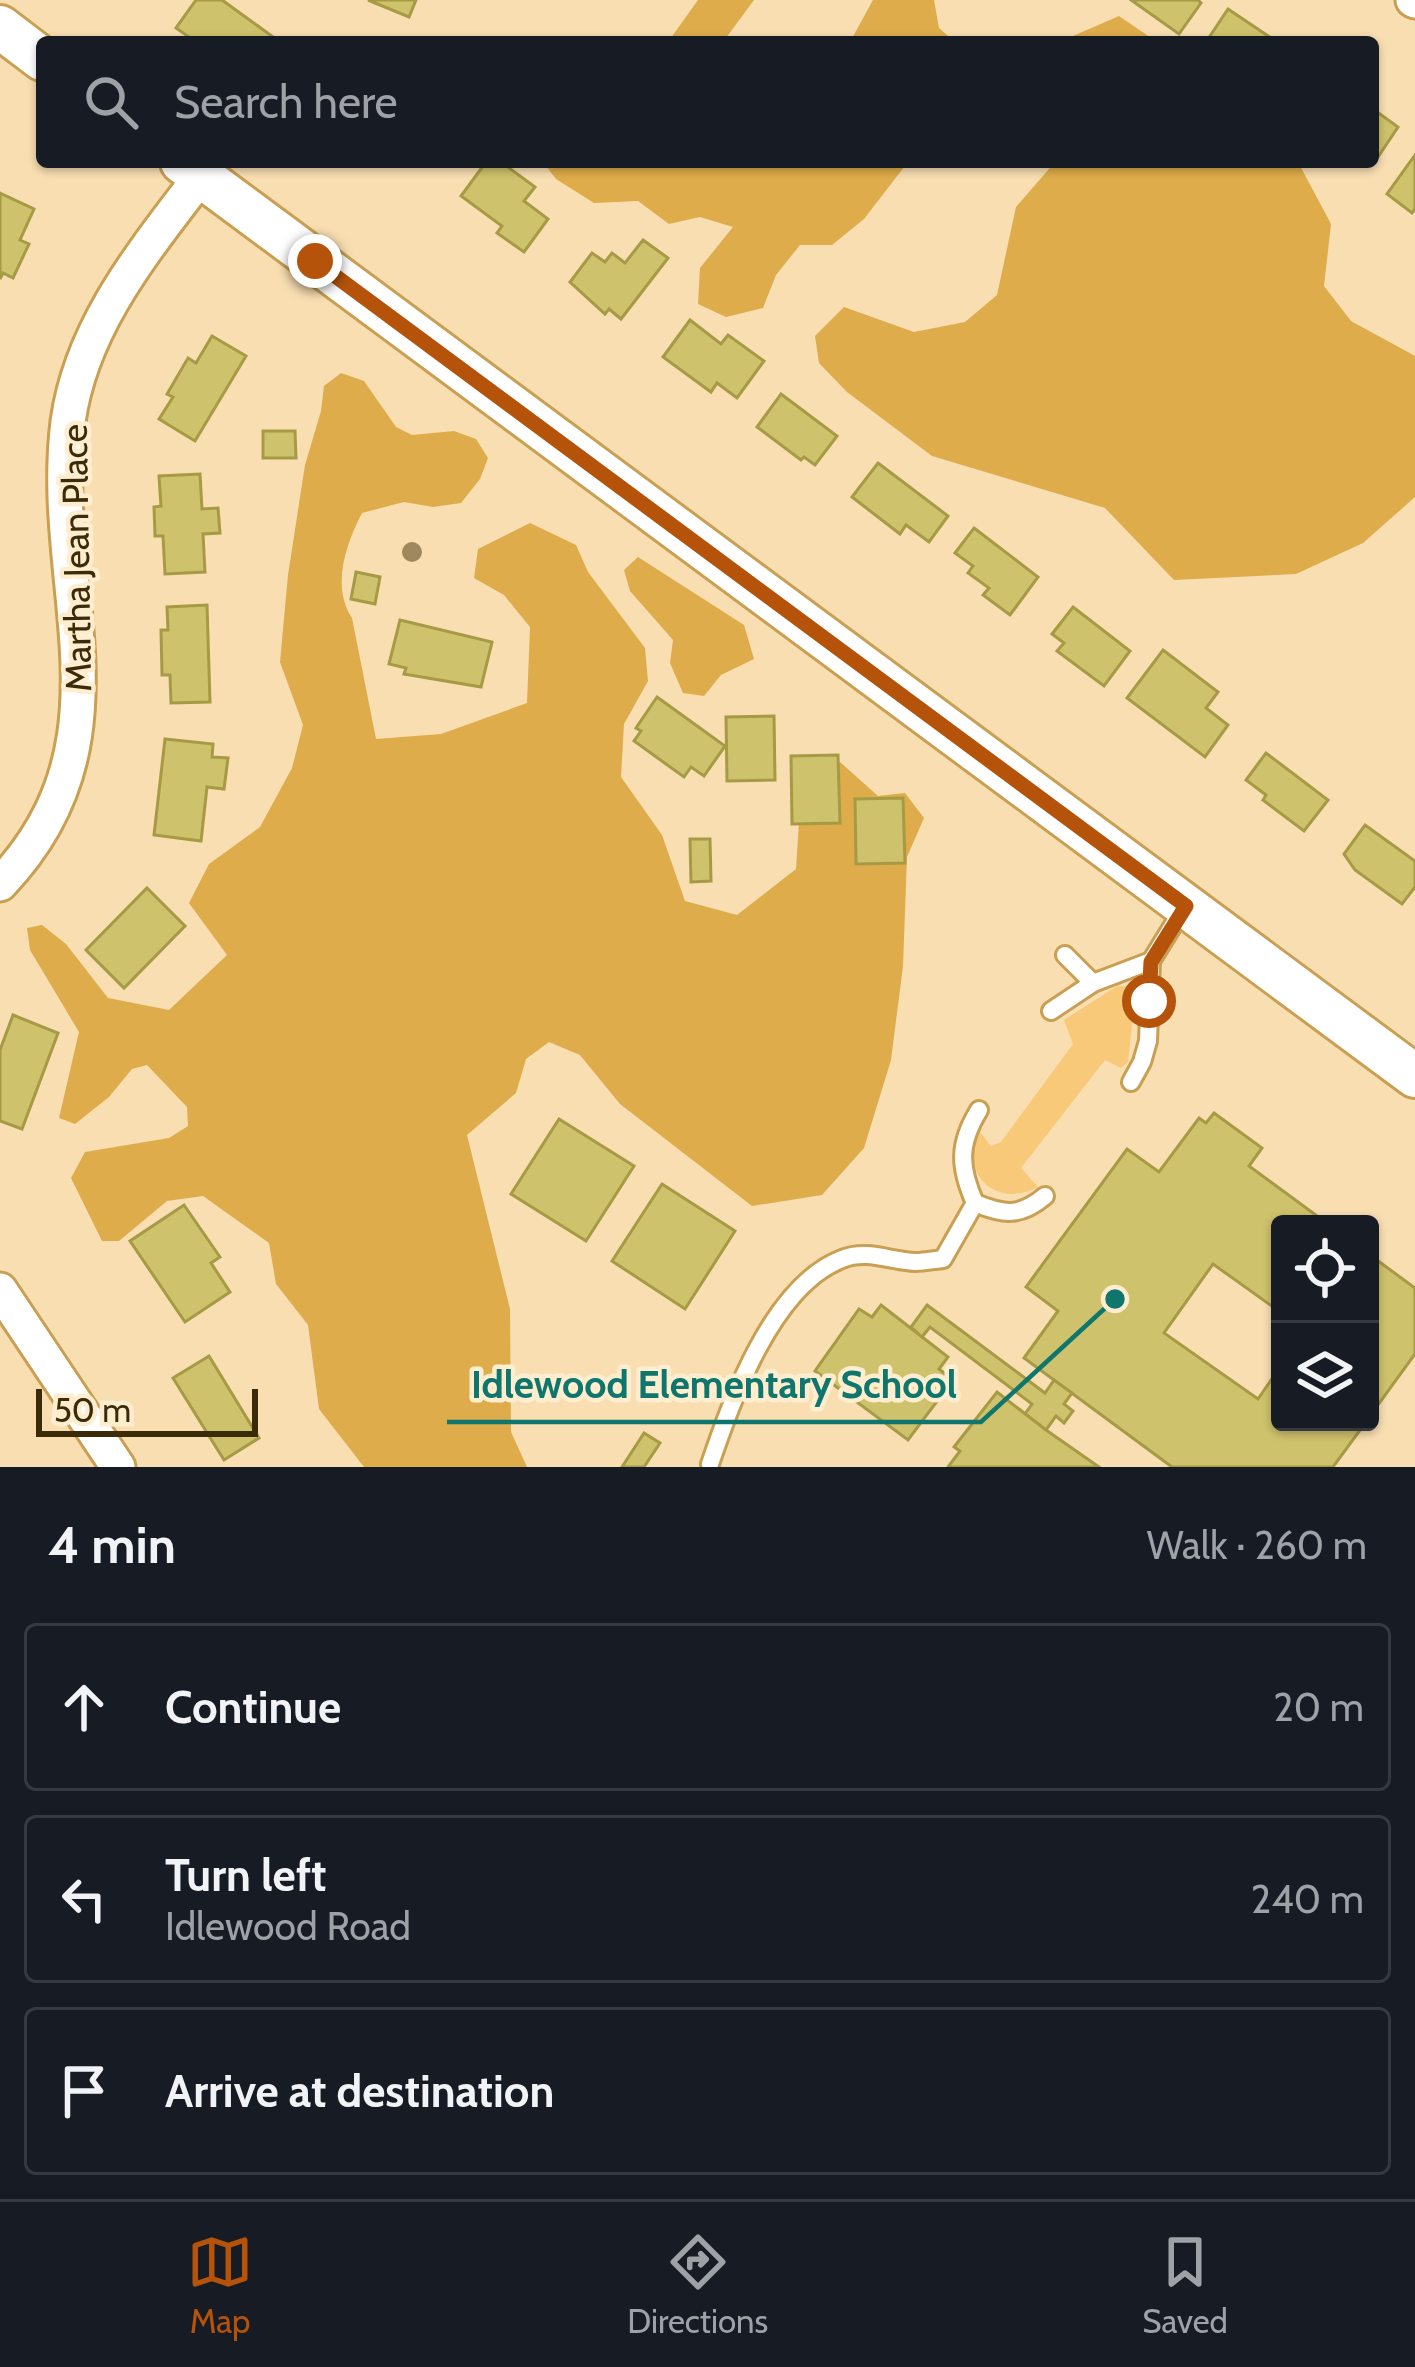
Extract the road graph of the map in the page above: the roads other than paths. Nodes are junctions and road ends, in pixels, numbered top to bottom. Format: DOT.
graph roads {
  1 [pos="0,28"];
  2 [pos="36,54"];
  3 [pos="191,169"];
  4 [pos="0,884"];
  5 [pos="1186,906"];
  6 [pos="1065,955"];
  7 [pos="1151,962"];
  8 [pos="1093,983"];
  9 [pos="1051,1011"];
  10 [pos="1415,1076"];
  11 [pos="1130,1082"];
  12 [pos="979,1110"];
  13 [pos="1045,1196"];
  14 [pos="975,1204"];
  15 [pos="0,1290"];
  16 [pos="710,1464"];
  17 [pos="118,1467"];
  1 -- 2 [label="street"];
  3 -- 4 [label="street, Martha Jean Place"];
  3 -- 5 [label="street"];
  5 -- 7 [label="lane"];
  5 -- 10 [label="street"];
  6 -- 8 [label="lane"];
  7 -- 8 [label="lane"];
  7 -- 11 [label="lane"];
  8 -- 9 [label="lane"];
  12 -- 14 [label="lane"];
  13 -- 14 [label="lane"];
  14 -- 16 [label="lane"];
  15 -- 17 [label="street"];
}
